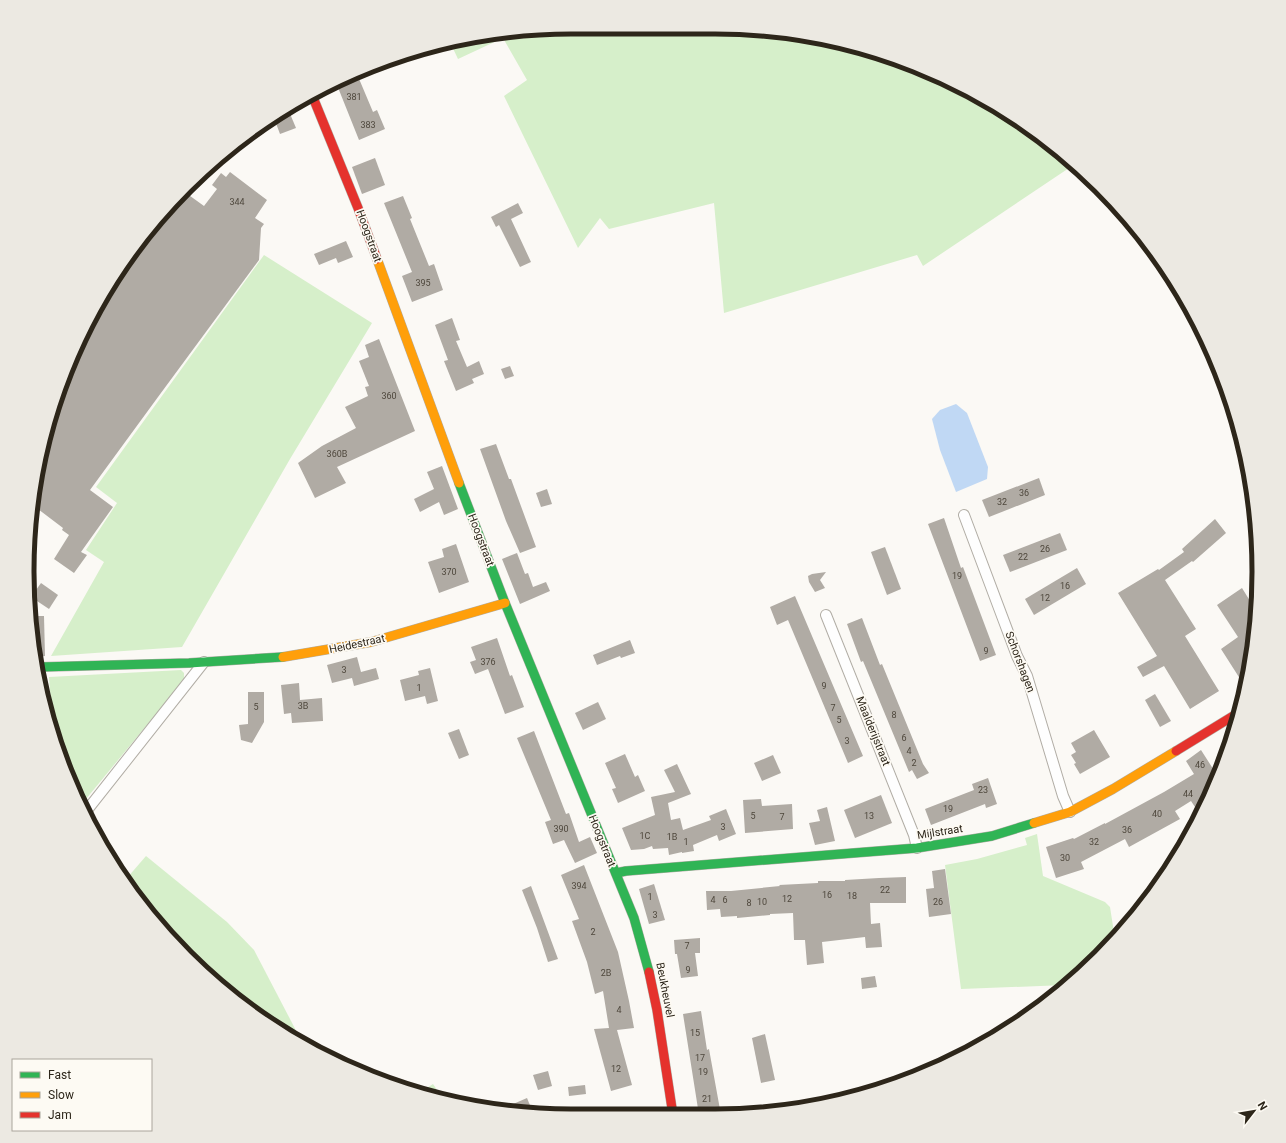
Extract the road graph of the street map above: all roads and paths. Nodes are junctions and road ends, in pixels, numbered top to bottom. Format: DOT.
graph roads {
  1 [pos="314,100"];
  2 [pos="964,515"];
  3 [pos="505,603"];
  4 [pos="826,615"];
  5 [pos="204,662"];
  6 [pos="43,667"];
  7 [pos="1232,717"];
  8 [pos="89,808"];
  9 [pos="1070,812"];
  10 [pos="917,848"];
  11 [pos="616,873"];
  12 [pos="672,1109"];
  1 -- 3 [label="street, Hoogstraat"];
  2 -- 9 [label="street, Schorshagen"];
  3 -- 5 [label="street, Heidestraat"];
  3 -- 11 [label="street, Hoogstraat"];
  4 -- 10 [label="street, Maalderijstraat"];
  5 -- 6 [label="street, Heidestraat"];
  5 -- 8 [label="street"];
  7 -- 9 [label="street, Mijlstraat"];
  9 -- 10 [label="street, Mijlstraat"];
  10 -- 11 [label="street, Mijlstraat"];
  11 -- 12 [label="street, Beukheuvel"];
}
